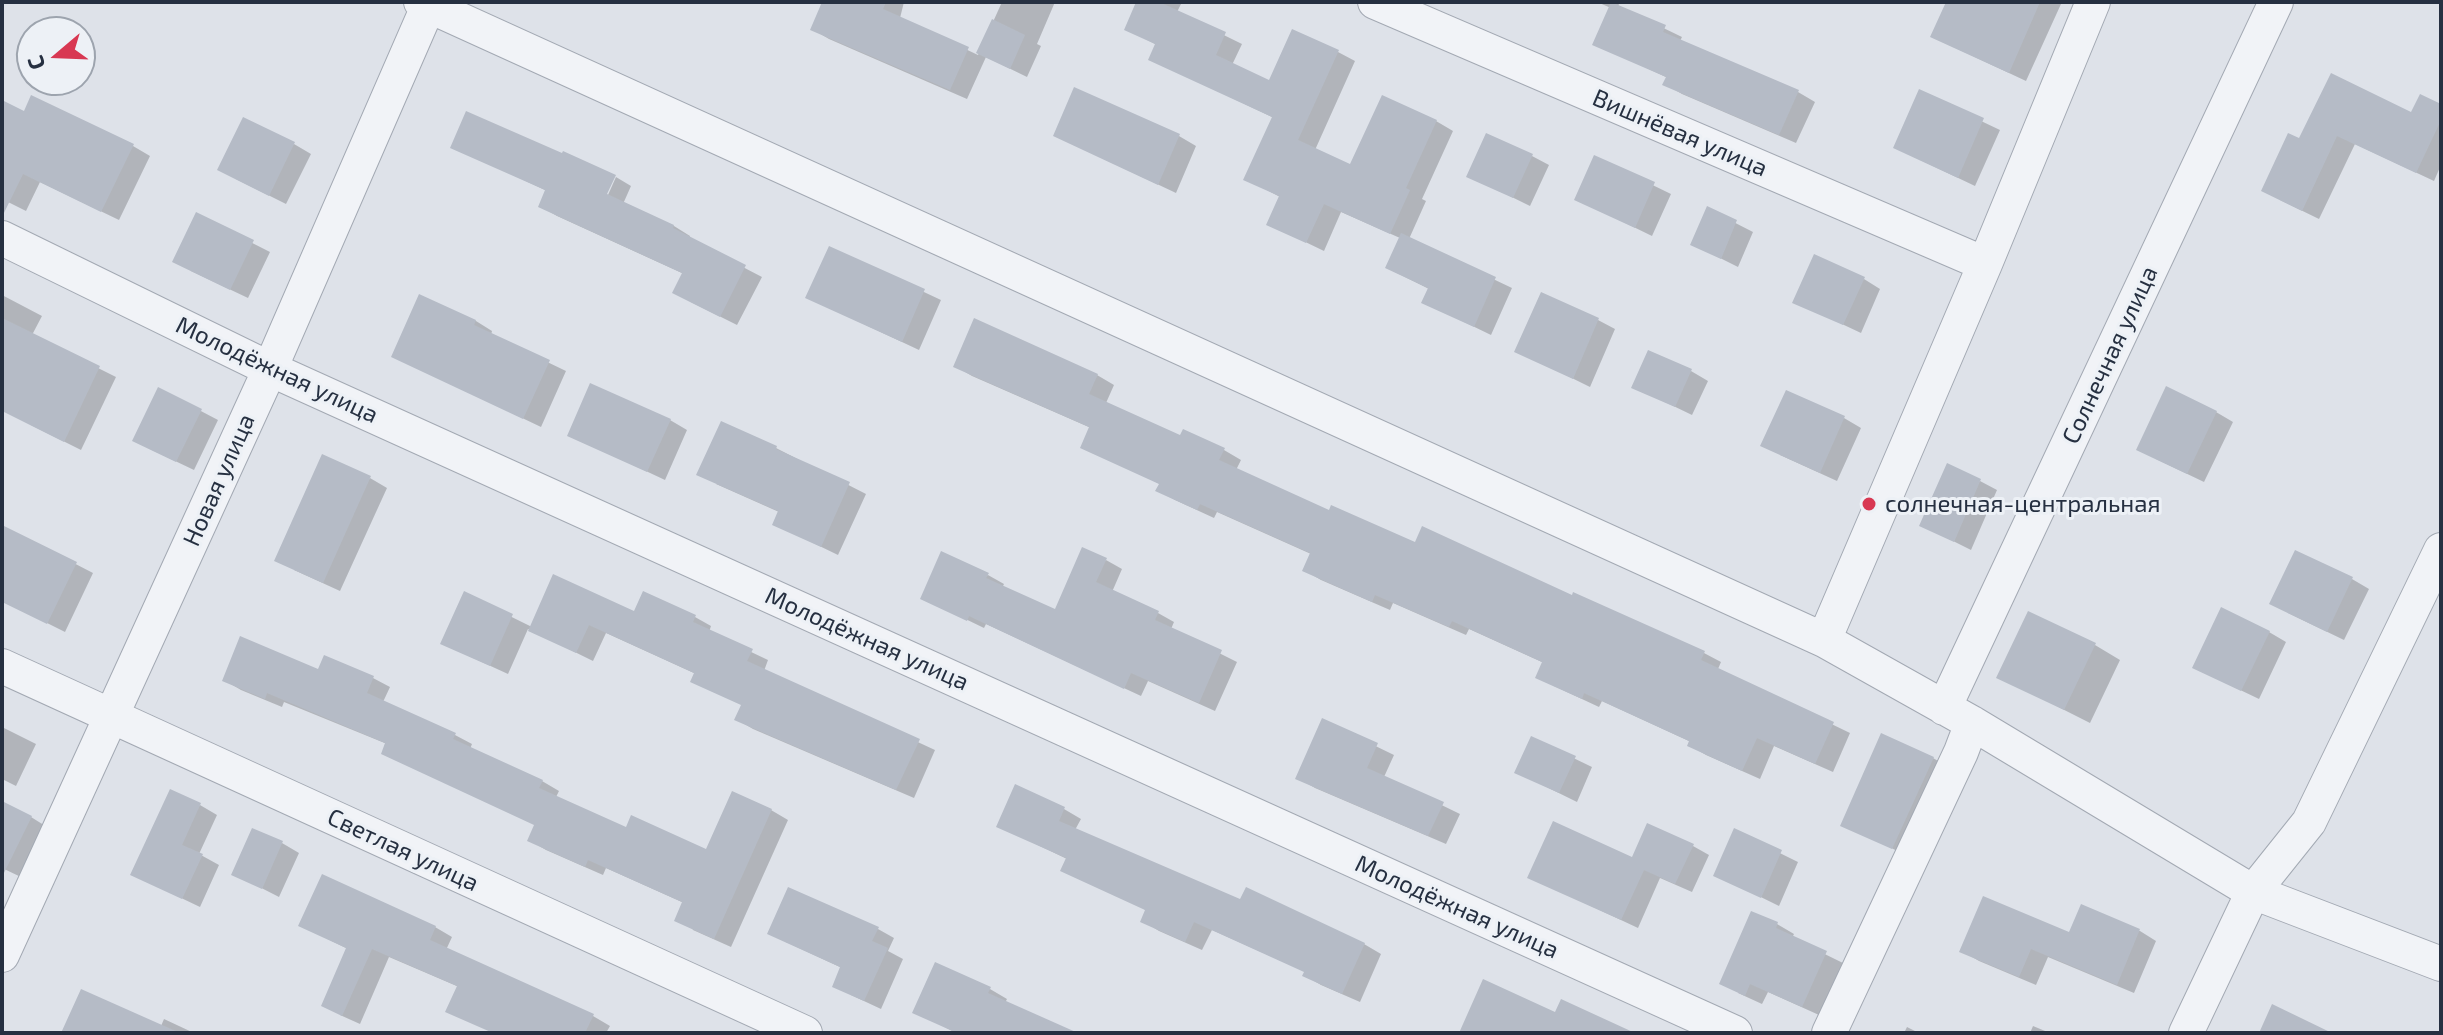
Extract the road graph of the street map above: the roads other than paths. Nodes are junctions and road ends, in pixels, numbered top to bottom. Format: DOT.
graph roads {
  1 [pos="1375,2"];
  2 [pos="2093,2"];
  3 [pos="2276,2"];
  4 [pos="426,3"];
  5 [pos="2,238"];
  6 [pos="1985,264"];
  7 [pos="270,369"];
  8 [pos="2441,550"];
  9 [pos="1824,640"];
  10 [pos="2,666"];
  11 [pos="111,716"];
  12 [pos="1959,728"];
  13 [pos="2253,892"];
  14 [pos="2,955"];
  15 [pos="2441,964"];
  16 [pos="805,1033"];
  17 [pos="1735,1033"];
  18 [pos="1829,1033"];
  19 [pos="2186,1033"];
  1 -- 6 [label="street, Вишнёвая улица"];
  2 -- 6 [label="street"];
  3 -- 12 [label="street, Солнечная улица"];
  4 -- 7 [label="street, Новая улица"];
  4 -- 9 [label="street"];
  5 -- 7 [label="street, Молодёжная улица"];
  6 -- 9 [label="street"];
  7 -- 11 [label="street, Новая улица"];
  7 -- 17 [label="street, Молодёжная улица"];
  8 -- 13 [label="street"];
  9 -- 12 [label="street"];
  10 -- 11 [label="street, Светлая улица"];
  11 -- 14 [label="street, Новая улица"];
  11 -- 16 [label="street, Светлая улица"];
  12 -- 13 [label="street"];
  12 -- 18 [label="street, Солнечная улица"];
  13 -- 15 [label="street"];
  13 -- 19 [label="street"];
}
